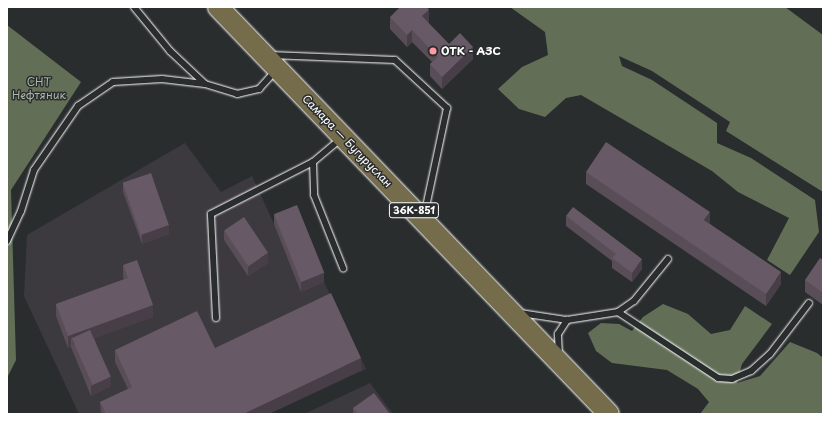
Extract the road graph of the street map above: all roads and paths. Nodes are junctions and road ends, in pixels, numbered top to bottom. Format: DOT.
graph roads {
  1 [pos="134,7"];
  2 [pos="218,7"];
  3 [pos="270,61"];
  4 [pos="206,84"];
  5 [pos="342,136"];
  6 [pos="313,162"];
  7 [pos="423,220"];
  8 [pos="7,241"];
  9 [pos="668,259"];
  10 [pos="343,268"];
  11 [pos="809,303"];
  12 [pos="512,312"];
  13 [pos="618,312"];
  14 [pos="216,318"];
  15 [pos="567,320"];
  16 [pos="559,361"];
  17 [pos="609,414"];
  1 -- 4 [label="lane"];
  2 -- 3 [label="main road, Самара — Бугуруслан / 36К-851"];
  3 -- 4 [label="lane"];
  3 -- 5 [label="main road, Самара — Бугуруслан / 36К-851"];
  3 -- 7 [label="lane"];
  4 -- 8 [label="lane"];
  5 -- 6 [label="lane"];
  5 -- 7 [label="main road, Самара — Бугуруслан / 36К-851"];
  6 -- 10 [label="lane"];
  6 -- 14 [label="lane"];
  7 -- 12 [label="main road, Самара — Бугуруслан / 36К-851"];
  9 -- 13 [label="lane"];
  11 -- 13 [label="lane"];
  12 -- 15 [label="lane"];
  12 -- 16 [label="main road, Самара — Бугуруслан / 36К-851"];
  13 -- 15 [label="lane"];
  15 -- 16 [label="lane"];
  16 -- 17 [label="main road, Самара — Бугуруслан / 36К-851"];
}
